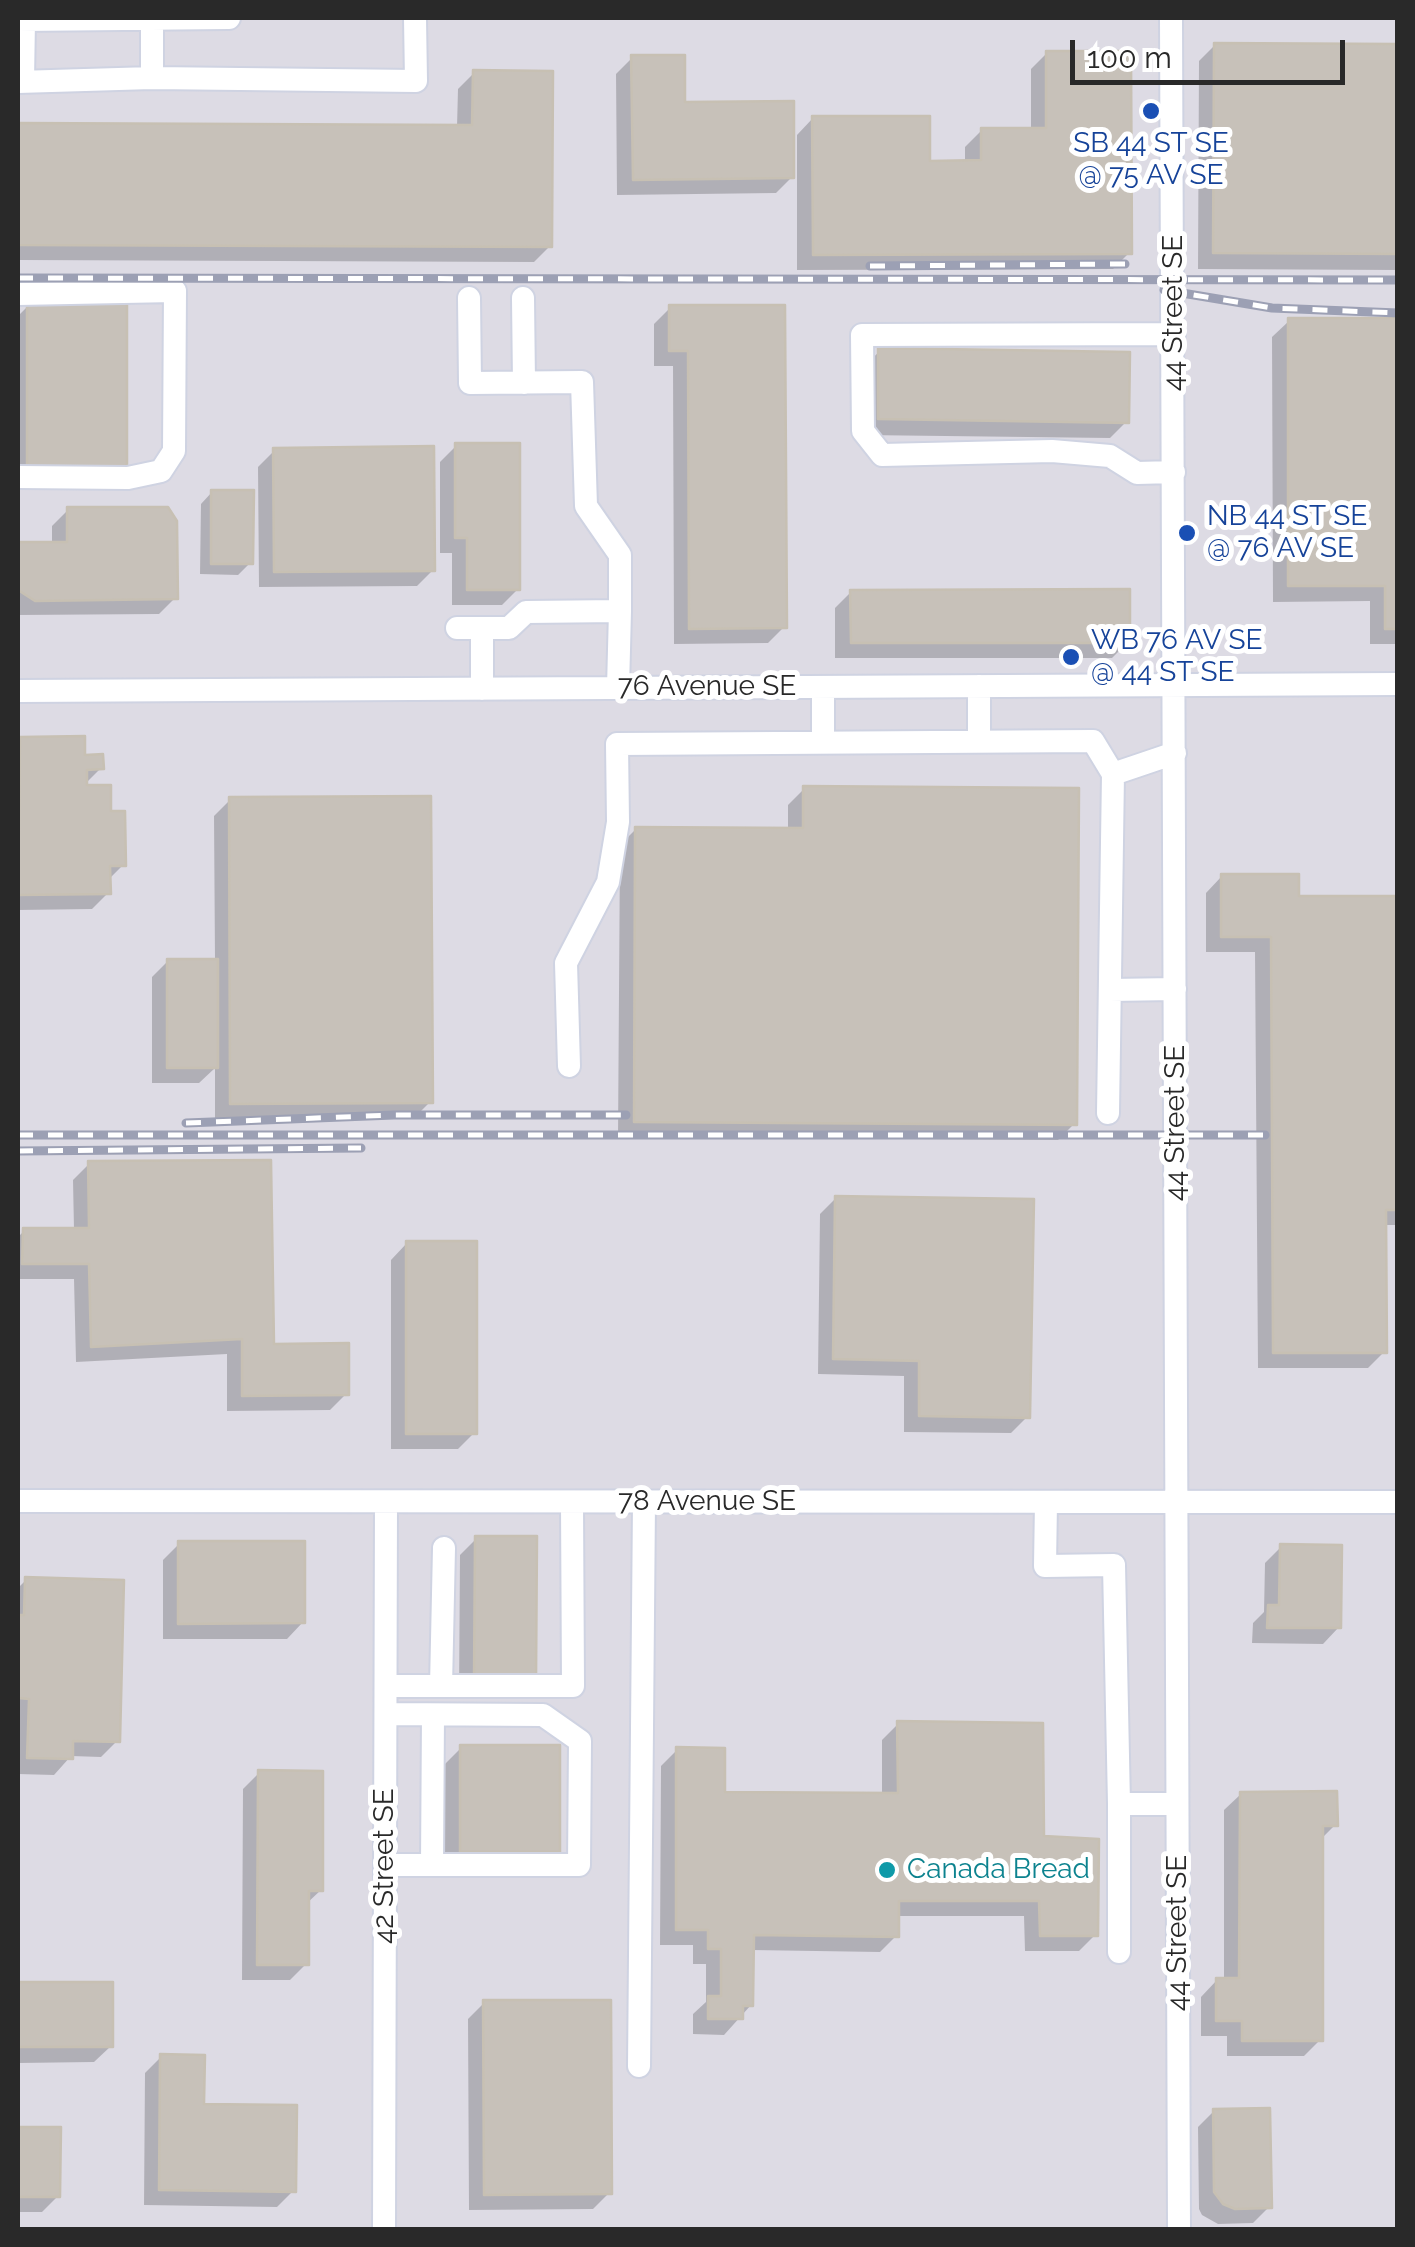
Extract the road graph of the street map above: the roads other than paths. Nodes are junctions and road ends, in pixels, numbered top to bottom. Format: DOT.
graph roads {
  1 [pos="152,18"];
  2 [pos="229,18"];
  3 [pos="415,18"];
  4 [pos="1171,18"];
  5 [pos="21,20"];
  6 [pos="152,78"];
  7 [pos="20,81"];
  8 [pos="18,294"];
  9 [pos="469,298"];
  10 [pos="523,298"];
  11 [pos="1174,334"];
  12 [pos="524,383"];
  13 [pos="1174,472"];
  14 [pos="18,477"];
  15 [pos="620,611"];
  16 [pos="456,628"];
  17 [pos="482,628"];
  18 [pos="1398,684"];
  19 [pos="1175,685"];
  20 [pos="979,686"];
  21 [pos="823,687"];
  22 [pos="618,688"];
  23 [pos="482,689"];
  24 [pos="18,692"];
  25 [pos="979,741"];
  26 [pos="822,742"];
  27 [pos="1175,753"];
  28 [pos="1113,774"];
  29 [pos="1110,990"];
  30 [pos="1176,990"];
  31 [pos="569,1066"];
  32 [pos="1108,1112"];
  33 [pos="18,1501"];
  34 [pos="644,1502"];
  35 [pos="1046,1502"];
  36 [pos="1176,1502"];
  37 [pos="1398,1502"];
  38 [pos="572,1503"];
  39 [pos="386,1504"];
  40 [pos="444,1548"];
  41 [pos="386,1686"];
  42 [pos="442,1686"];
  43 [pos="386,1714"];
  44 [pos="433,1714"];
  45 [pos="1118,1804"];
  46 [pos="1177,1804"];
  47 [pos="432,1864"];
  48 [pos="385,1866"];
  49 [pos="1119,1952"];
  50 [pos="639,2066"];
  51 [pos="384,2230"];
  52 [pos="1178,2230"];
  1 -- 2 [label="street"];
  1 -- 5 [label="street"];
  1 -- 6 [label="street"];
  3 -- 6 [label="street"];
  4 -- 11 [label="street, 44 Street SE"];
  5 -- 7 [label="street"];
  6 -- 7 [label="street"];
  8 -- 14 [label="street"];
  9 -- 12 [label="street"];
  10 -- 12 [label="street"];
  11 -- 13 [label="street, 44 Street SE"];
  11 -- 13 [label="street"];
  12 -- 15 [label="street"];
  13 -- 19 [label="street, 44 Street SE"];
  15 -- 17 [label="street"];
  15 -- 22 [label="street"];
  16 -- 17 [label="street"];
  17 -- 23 [label="street"];
  18 -- 19 [label="street, 76 Avenue SE"];
  19 -- 20 [label="street, 76 Avenue SE"];
  19 -- 27 [label="street, 44 Street SE"];
  20 -- 21 [label="street, 76 Avenue SE"];
  20 -- 25 [label="street"];
  21 -- 22 [label="street, 76 Avenue SE"];
  21 -- 26 [label="street"];
  22 -- 23 [label="street, 76 Avenue SE"];
  23 -- 24 [label="street, 76 Avenue SE"];
  25 -- 26 [label="street"];
  25 -- 28 [label="street"];
  26 -- 31 [label="street"];
  27 -- 28 [label="street"];
  27 -- 30 [label="street, 44 Street SE"];
  28 -- 29 [label="street"];
  29 -- 30 [label="street"];
  29 -- 32 [label="street"];
  30 -- 36 [label="street, 44 Street SE"];
  33 -- 39 [label="street, 78 Avenue SE"];
  34 -- 35 [label="street, 78 Avenue SE"];
  34 -- 38 [label="street, 78 Avenue SE"];
  34 -- 50 [label="street"];
  35 -- 36 [label="street, 78 Avenue SE"];
  35 -- 45 [label="street"];
  36 -- 37 [label="street, 78 Avenue SE"];
  36 -- 46 [label="street, 44 Street SE"];
  38 -- 39 [label="street, 78 Avenue SE"];
  38 -- 42 [label="street"];
  39 -- 41 [label="street, 42 Street SE"];
  40 -- 42 [label="street"];
  41 -- 42 [label="street"];
  41 -- 43 [label="street, 42 Street SE"];
  43 -- 44 [label="street"];
  43 -- 48 [label="street, 42 Street SE"];
  44 -- 47 [label="street"];
  44 -- 47 [label="street"];
  45 -- 46 [label="street"];
  45 -- 49 [label="street"];
  46 -- 52 [label="street, 44 Street SE"];
  47 -- 48 [label="street"];
  48 -- 51 [label="street, 42 Street SE"];
}
